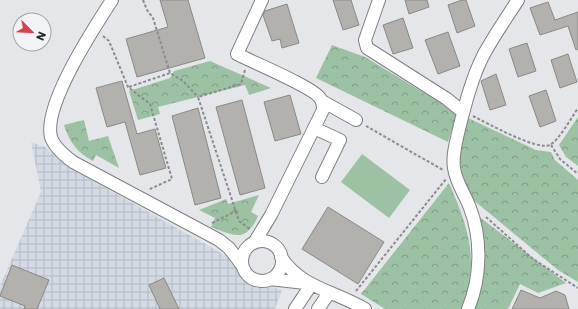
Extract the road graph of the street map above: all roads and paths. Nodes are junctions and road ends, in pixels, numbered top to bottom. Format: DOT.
graph roads {
  1 [pos="112,0"];
  2 [pos="143,0"];
  3 [pos="262,0"];
  4 [pos="379,0"];
  5 [pos="518,0"];
  6 [pos="94,30"];
  7 [pos="249,60"];
  8 [pos="170,73"];
  9 [pos="128,87"];
  10 [pos="198,97"];
  11 [pos="322,101"];
  12 [pos="578,108"];
  13 [pos="463,112"];
  14 [pos="356,120"];
  15 [pos="314,128"];
  16 [pos="551,144"];
  17 [pos="578,174"];
  18 [pos="322,177"];
  19 [pos="134,196"];
  20 [pos="236,211"];
  21 [pos="482,214"];
  22 [pos="271,215"];
  23 [pos="199,230"];
  24 [pos="219,240"];
  25 [pos="255,241"];
  26 [pos="275,246"];
  27 [pos="281,257"];
  28 [pos="242,265"];
  29 [pos="270,279"];
  30 [pos="310,284"];
  31 [pos="578,288"];
  32 [pos="329,293"];
  33 [pos="358,306"];
  34 [pos="295,309"];
  35 [pos="318,309"];
  36 [pos="468,309"];
  1 -- 6 [label="street"];
  2 -- 8 [label="path"];
  3 -- 7 [label="street"];
  4 -- 13 [label="street"];
  5 -- 13 [label="street"];
  6 -- 9 [label="path"];
  6 -- 19 [label="street"];
  7 -- 10 [label="path"];
  7 -- 11 [label="street"];
  8 -- 9 [label="path"];
  8 -- 10 [label="path"];
  9 -- 19 [label="path"];
  10 -- 20 [label="path"];
  11 -- 14 [label="street"];
  11 -- 15 [label="street"];
  12 -- 16 [label="path"];
  13 -- 16 [label="path"];
  13 -- 36 [label="street"];
  14 -- 33 [label="path"];
  15 -- 18 [label="street"];
  15 -- 22 [label="street"];
  16 -- 17 [label="path"];
  19 -- 23 [label="street"];
  20 -- 23 [label="path"];
  20 -- 25 [label="path"];
  21 -- 31 [label="path"];
  22 -- 25 [label="street"];
  22 -- 26 [label="street"];
  23 -- 24 [label="street"];
  24 -- 25 [label="street"];
  24 -- 28 [label="street"];
  25 -- 26 [label="street"];
  25 -- 28 [label="street"];
  26 -- 27 [label="street"];
  27 -- 29 [label="street"];
  27 -- 30 [label="street"];
  28 -- 29 [label="street"];
  29 -- 30 [label="street"];
  30 -- 32 [label="street"];
  30 -- 34 [label="street"];
  32 -- 33 [label="street"];
  32 -- 35 [label="street"];
}
